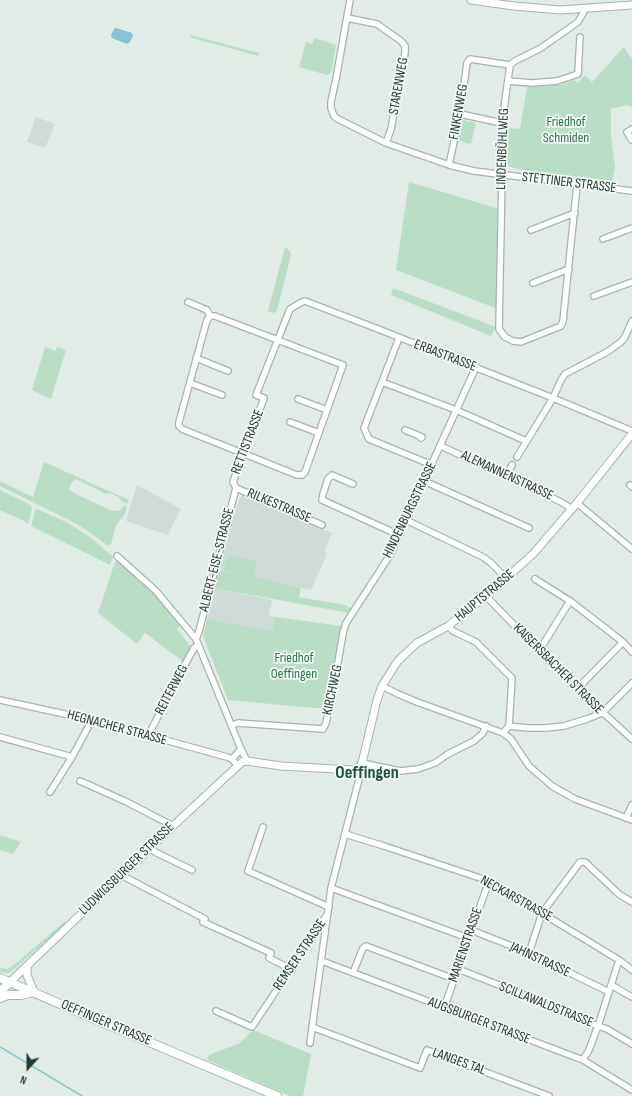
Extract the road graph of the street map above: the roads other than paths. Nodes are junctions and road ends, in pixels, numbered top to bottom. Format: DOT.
graph roads {
  1 [pos="350,0"];
  2 [pos="471,0"];
  3 [pos="626,0"];
  4 [pos="632,5"];
  5 [pos="615,6"];
  6 [pos="586,8"];
  7 [pos="347,18"];
  8 [pos="580,37"];
  9 [pos="510,65"];
  10 [pos="508,81"];
  11 [pos="460,114"];
  12 [pos="502,123"];
  13 [pos="630,130"];
  14 [pos="632,140"];
  15 [pos="386,143"];
  16 [pos="448,165"];
  17 [pos="502,174"];
  18 [pos="577,185"];
  19 [pos="632,191"];
  20 [pos="575,213"];
  21 [pos="632,228"];
  22 [pos="531,230"];
  23 [pos="603,239"];
  24 [pos="569,269"];
  25 [pos="632,282"];
  26 [pos="533,283"];
  27 [pos="594,296"];
  28 [pos="188,302"];
  29 [pos="210,316"];
  30 [pos="632,321"];
  31 [pos="399,338"];
  32 [pos="277,340"];
  33 [pos="196,358"];
  34 [pos="476,368"];
  35 [pos="228,371"];
  36 [pos="382,382"];
  37 [pos="190,383"];
  38 [pos="222,395"];
  39 [pos="553,398"];
  40 [pos="298,399"];
  41 [pos="327,410"];
  42 [pos="456,410"];
  43 [pos="290,422"];
  44 [pos="405,430"];
  45 [pos="632,432"];
  46 [pos="319,433"];
  47 [pos="421,438"];
  48 [pos="526,441"];
  49 [pos="441,446"];
  50 [pos="243,453"];
  51 [pos="517,457"];
  52 [pos="432,465"];
  53 [pos="512,465"];
  54 [pos="506,476"];
  55 [pos="424,481"];
  56 [pos="353,484"];
  57 [pos="236,488"];
  58 [pos="574,506"];
  59 [pos="406,520"];
  60 [pos="322,525"];
  61 [pos="529,528"];
  62 [pos="399,535"];
  63 [pos="632,549"];
  64 [pos="117,556"];
  65 [pos="507,579"];
  66 [pos="535,579"];
  67 [pos="486,596"];
  68 [pos="570,601"];
  69 [pos="448,626"];
  70 [pos="196,639"];
  71 [pos="623,642"];
  72 [pos="198,645"];
  73 [pos="340,650"];
  74 [pos="539,651"];
  75 [pos="632,652"];
  76 [pos="632,683"];
  77 [pos="382,686"];
  78 [pos="577,689"];
  79 [pos="0,700"];
  80 [pos="602,713"];
  81 [pos="92,720"];
  82 [pos="232,725"];
  83 [pos="486,726"];
  84 [pos="509,726"];
  85 [pos="503,733"];
  86 [pos="148,736"];
  87 [pos="0,737"];
  88 [pos="631,738"];
  89 [pos="241,749"];
  90 [pos="72,756"];
  91 [pos="232,759"];
  92 [pos="247,761"];
  93 [pos="238,765"];
  94 [pos="359,766"];
  95 [pos="80,781"];
  96 [pos="50,792"];
  97 [pos="632,805"];
  98 [pos="626,818"];
  99 [pos="632,820"];
  100 [pos="173,826"];
  101 [pos="263,827"];
  102 [pos="345,834"];
  103 [pos="150,848"];
  104 [pos="192,870"];
  105 [pos="121,875"];
  106 [pos="489,881"];
  107 [pos="331,888"];
  108 [pos="632,902"];
  109 [pos="329,910"];
  110 [pos="542,913"];
  111 [pos="471,930"];
  112 [pos="468,938"];
  113 [pos="529,953"];
  114 [pos="619,960"];
  115 [pos="322,961"];
  116 [pos="27,966"];
  117 [pos="291,968"];
  118 [pos="458,969"];
  119 [pos="632,970"];
  120 [pos="353,973"];
  121 [pos="0,978"];
  122 [pos="454,979"];
  123 [pos="10,982"];
  124 [pos="611,985"];
  125 [pos="0,992"];
  126 [pos="34,992"];
  127 [pos="609,992"];
  128 [pos="632,997"];
  129 [pos="0,998"];
  130 [pos="444,1008"];
  131 [pos="216,1012"];
  132 [pos="598,1026"];
  133 [pos="312,1027"];
  134 [pos="310,1043"];
  135 [pos="632,1044"];
  136 [pos="583,1060"];
  137 [pos="632,1090"];
  138 [pos="277,1096"];
  139 [pos="549,1096"];
  1 -- 7 [label="street"];
  2 -- 6 [label="street"];
  3 -- 5 [label="street"];
  4 -- 5 [label="street"];
  5 -- 6 [label="street"];
  6 -- 9 [label="street"];
  7 -- 15 [label="street, STETTINER STRASSE"];
  7 -- 15 [label="street, STARENWEG"];
  8 -- 10 [label="street"];
  9 -- 10 [label="street, LINDENBÜHLWEG"];
  9 -- 11 [label="street, FINKENWEG"];
  10 -- 12 [label="street, LINDENBÜHLWEG"];
  11 -- 12 [label="street"];
  11 -- 16 [label="street, FINKENWEG"];
  12 -- 17 [label="street, LINDENBÜHLWEG"];
  13 -- 14 [label="street"];
  15 -- 16 [label="street, STETTINER STRASSE"];
  16 -- 17 [label="street, STETTINER STRASSE"];
  17 -- 18 [label="street, STETTINER STRASSE"];
  17 -- 24 [label="street, LINDENBÜHLWEG"];
  18 -- 19 [label="street, STETTINER STRASSE"];
  18 -- 20 [label="street"];
  20 -- 22 [label="street"];
  20 -- 24 [label="street"];
  21 -- 23 [label="street"];
  24 -- 26 [label="street"];
  25 -- 27 [label="street"];
  28 -- 29 [label="street"];
  29 -- 32 [label="street"];
  29 -- 33 [label="street"];
  30 -- 39 [label="street"];
  31 -- 32 [label="street, ERBASTRASSE"];
  31 -- 34 [label="street, ERBASTRASSE"];
  31 -- 36 [label="street"];
  32 -- 41 [label="street"];
  32 -- 50 [label="street, RETTISTRASSE"];
  33 -- 35 [label="street"];
  33 -- 37 [label="street"];
  34 -- 39 [label="street, ERBASTRASSE"];
  34 -- 42 [label="street, HINDENBURGSTRASSE"];
  36 -- 42 [label="street"];
  36 -- 52 [label="street"];
  37 -- 38 [label="street"];
  37 -- 50 [label="street"];
  39 -- 45 [label="street, ERBASTRASSE"];
  39 -- 48 [label="street"];
  40 -- 41 [label="street"];
  41 -- 46 [label="street"];
  42 -- 48 [label="street"];
  42 -- 49 [label="street, HINDENBURGSTRASSE"];
  43 -- 46 [label="street"];
  44 -- 47 [label="street"];
  45 -- 58 [label="street, HAUPTSTRASSE"];
  46 -- 50 [label="street"];
  48 -- 51 [label="street"];
  49 -- 52 [label="street, HINDENBURGSTRASSE"];
  49 -- 54 [label="street, ALEMANNENSTRASSE"];
  50 -- 57 [label="street, RETTISTRASSE"];
  52 -- 55 [label="street, HINDENBURGSTRASSE"];
  53 -- 54 [label="street"];
  54 -- 58 [label="street, ALEMANNENSTRASSE"];
  55 -- 59 [label="street, HINDENBURGSTRASSE"];
  55 -- 61 [label="street"];
  56 -- 62 [label="street"];
  57 -- 60 [label="street, RILKESTRASSE"];
  57 -- 70 [label="street, ALBERT-EISE-STRASSE"];
  58 -- 63 [label="street, ALEMANNENSTRASSE"];
  58 -- 65 [label="street, HAUPTSTRASSE"];
  59 -- 62 [label="street, HINDENBURGSTRASSE"];
  59 -- 65 [label="street"];
  62 -- 73 [label="street, HINDENBURGSTRASSE"];
  64 -- 70 [label="street"];
  65 -- 67 [label="street, HAUPTSTRASSE"];
  66 -- 68 [label="street"];
  67 -- 69 [label="street, HAUPTSTRASSE"];
  67 -- 74 [label="street, KAISERSBACHER STRASSE"];
  68 -- 71 [label="street"];
  68 -- 74 [label="street"];
  69 -- 77 [label="street, HAUPTSTRASSE"];
  69 -- 84 [label="street"];
  70 -- 72 [label="street"];
  71 -- 75 [label="street"];
  71 -- 78 [label="street"];
  72 -- 82 [label="street"];
  72 -- 86 [label="street, REITERWEG"];
  73 -- 82 [label="street, KIRCHWEG"];
  74 -- 78 [label="street, KAISERSBACHER STRASSE"];
  76 -- 80 [label="street"];
  77 -- 83 [label="street"];
  77 -- 94 [label="street, HAUPTSTRASSE"];
  78 -- 80 [label="street, KAISERSBACHER STRASSE"];
  79 -- 81 [label="street, HEGNACHER STRASSE"];
  80 -- 84 [label="street"];
  80 -- 88 [label="street, KAISERSBACHER STRASSE"];
  81 -- 86 [label="street, HEGNACHER STRASSE"];
  81 -- 90 [label="street"];
  82 -- 89 [label="street"];
  83 -- 85 [label="street"];
  83 -- 94 [label="street"];
  84 -- 85 [label="street"];
  85 -- 98 [label="street"];
  86 -- 91 [label="street, HEGNACHER STRASSE"];
  87 -- 90 [label="street"];
  89 -- 91 [label="street"];
  89 -- 92 [label="street"];
  90 -- 96 [label="street"];
  91 -- 93 [label="street, HEGNACHER STRASSE"];
  92 -- 93 [label="street, LUDWIGSBURGER STRASSE"];
  92 -- 94 [label="street"];
  93 -- 100 [label="street, LUDWIGSBURGER STRASSE"];
  94 -- 102 [label="street, REMSER STRASSE"];
  95 -- 100 [label="street"];
  97 -- 98 [label="street"];
  98 -- 99 [label="street"];
  100 -- 103 [label="street, LUDWIGSBURGER STRASSE"];
  101 -- 109 [label="street"];
  102 -- 106 [label="street, NECKARSTRASSE"];
  102 -- 107 [label="street, REMSER STRASSE"];
  103 -- 104 [label="street"];
  103 -- 105 [label="street, LUDWIGSBURGER STRASSE"];
  105 -- 116 [label="street, LUDWIGSBURGER STRASSE"];
  105 -- 117 [label="street"];
  106 -- 110 [label="street, NECKARSTRASSE"];
  106 -- 111 [label="street, MARIENSTRASSE"];
  107 -- 109 [label="street, REMSER STRASSE"];
  107 -- 112 [label="street"];
  108 -- 110 [label="street"];
  109 -- 115 [label="street"];
  109 -- 117 [label="street, REMSER STRASSE"];
  110 -- 113 [label="street"];
  110 -- 114 [label="street, NECKARSTRASSE"];
  111 -- 112 [label="street, MARIENSTRASSE"];
  111 -- 113 [label="street, JAHNSTRASSE"];
  112 -- 118 [label="street, MARIENSTRASSE"];
  113 -- 127 [label="street, JAHNSTRASSE"];
  114 -- 119 [label="street, NECKARSTRASSE"];
  114 -- 124 [label="street"];
  115 -- 120 [label="street, AUGSBURGER STRASSE"];
  115 -- 133 [label="street"];
  116 -- 123 [label="street, LUDWIGSBURGER STRASSE"];
  116 -- 126 [label="street"];
  117 -- 131 [label="street, REMSER STRASSE"];
  118 -- 122 [label="street, MARIENSTRASSE"];
  118 -- 132 [label="street, SCILLAWALDSTRASSE"];
  120 -- 122 [label="street"];
  120 -- 130 [label="street, AUGSBURGER STRASSE"];
  121 -- 123 [label="main road, OEFFINGER STRASSE"];
  122 -- 130 [label="street, MARIENSTRASSE"];
  123 -- 125 [label="main road"];
  123 -- 126 [label="main road, OEFFINGER STRASSE"];
  124 -- 127 [label="street"];
  124 -- 128 [label="street"];
  126 -- 129 [label="main road"];
  126 -- 138 [label="main road, OEFFINGER STRASSE"];
  127 -- 132 [label="street"];
  130 -- 136 [label="street, AUGSBURGER STRASSE"];
  132 -- 135 [label="street, SCILLAWALDSTRASSE"];
  132 -- 136 [label="street"];
  133 -- 134 [label="street"];
  133 -- 139 [label="street, LANGES TAL"];
  136 -- 137 [label="street, AUGSBURGER STRASSE"];
}
